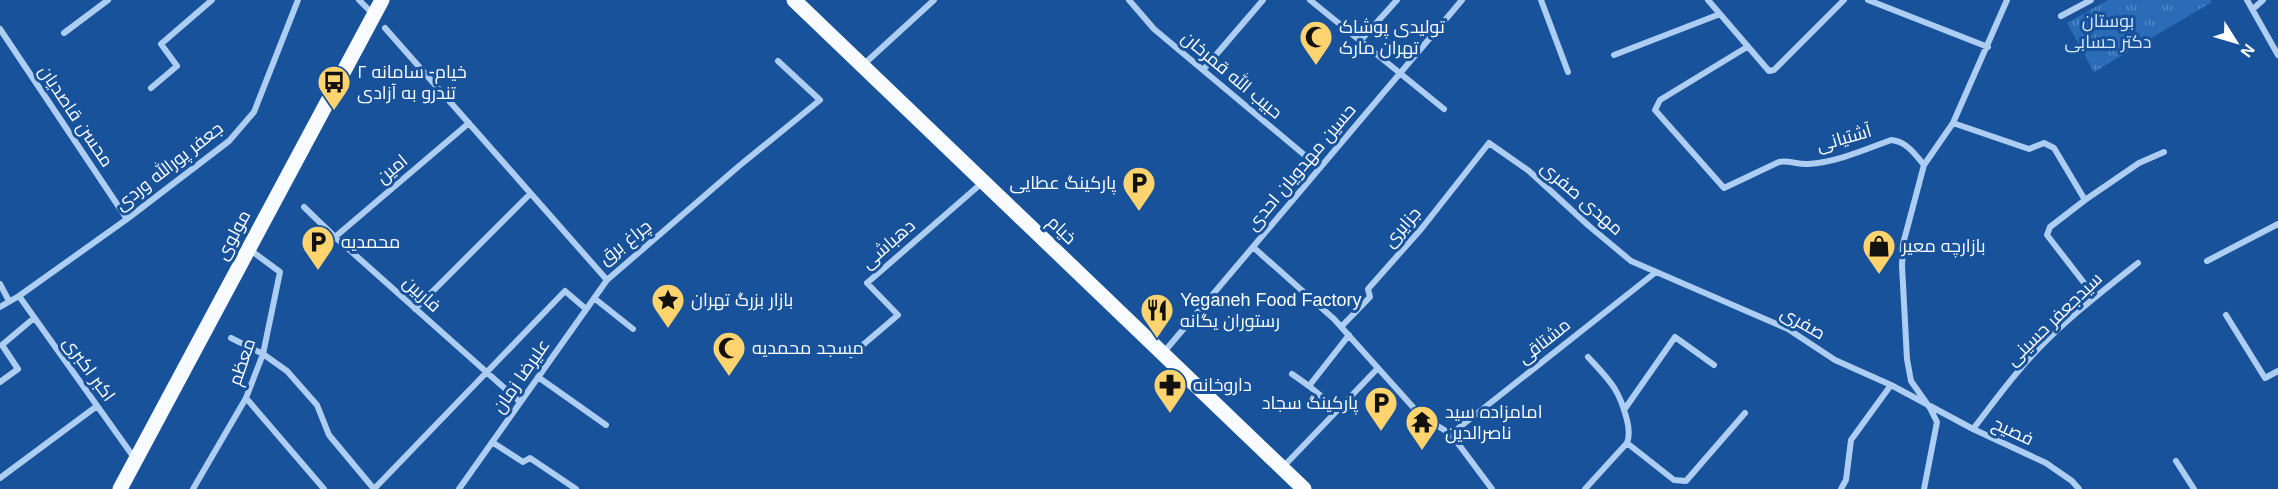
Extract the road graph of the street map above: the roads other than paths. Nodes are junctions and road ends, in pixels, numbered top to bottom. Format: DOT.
graph roads {
  1 [pos="108,0"];
  2 [pos="212,0"];
  3 [pos="298,0"];
  4 [pos="359,0"];
  5 [pos="382,0"];
  6 [pos="794,0"];
  7 [pos="933,0"];
  8 [pos="1129,0"];
  9 [pos="1263,0"];
  10 [pos="1310,0"];
  11 [pos="1397,0"];
  12 [pos="1462,0"];
  13 [pos="1541,0"];
  14 [pos="1708,0"];
  15 [pos="1844,0"];
  16 [pos="1868,0"];
  17 [pos="2007,0"];
  18 [pos="2091,0"];
  19 [pos="2247,0"];
  20 [pos="2263,0"];
  21 [pos="2253,9"];
  22 [pos="1720,14"];
  23 [pos="374,15"];
  24 [pos="2061,16"];
  25 [pos="385,28"];
  26 [pos="0,29"];
  27 [pos="64,33"];
  28 [pos="1360,41"];
  29 [pos="1747,47"];
  30 [pos="1988,47"];
  31 [pos="1614,55"];
  32 [pos="2278,55"];
  33 [pos="778,61"];
  34 [pos="862,66"];
  35 [pos="1203,70"];
  36 [pos="1568,72"];
  37 [pos="1400,73"];
  38 [pos="151,88"];
  39 [pos="1444,109"];
  40 [pos="469,123"];
  41 [pos="1953,123"];
  42 [pos="1489,143"];
  43 [pos="2164,152"];
  44 [pos="1924,165"];
  45 [pos="1320,168"];
  46 [pos="983,182"];
  47 [pos="530,194"];
  48 [pos="2085,200"];
  49 [pos="304,207"];
  50 [pos="127,219"];
  51 [pos="2278,224"];
  52 [pos="335,237"];
  53 [pos="1253,247"];
  54 [pos="248,248"];
  55 [pos="2207,261"];
  56 [pos="2138,263"];
  57 [pos="1656,272"];
  58 [pos="607,280"];
  59 [pos="0,284"];
  60 [pos="19,296"];
  61 [pos="2095,297"];
  62 [pos="594,298"];
  63 [pos="9,302"];
  64 [pos="0,307"];
  65 [pos="415,309"];
  66 [pos="586,309"];
  67 [pos="2226,315"];
  68 [pos="34,318"];
  69 [pos="1341,327"];
  70 [pos="633,329"];
  71 [pos="1348,335"];
  72 [pos="231,338"];
  73 [pos="1163,353"];
  74 [pos="263,354"];
  75 [pos="851,355"];
  76 [pos="1588,357"];
  77 [pos="1714,365"];
  78 [pos="1378,368"];
  79 [pos="2278,371"];
  80 [pos="486,372"];
  81 [pos="1292,374"];
  82 [pos="538,377"];
  83 [pos="0,382"];
  84 [pos="1891,385"];
  85 [pos="1309,387"];
  86 [pos="246,398"];
  87 [pos="520,402"];
  88 [pos="97,406"];
  89 [pos="1930,408"];
  90 [pos="1338,410"];
  91 [pos="1624,410"];
  92 [pos="1745,413"];
  93 [pos="606,425"];
  94 [pos="1973,429"];
  95 [pos="1450,434"];
  96 [pos="492,442"];
  97 [pos="1628,443"];
  98 [pos="135,459"];
  99 [pos="2176,461"];
  100 [pos="1282,468"];
  101 [pos="0,478"];
  102 [pos="120,489"];
  103 [pos="193,489"];
  104 [pos="324,489"];
  105 [pos="374,489"];
  106 [pos="459,489"];
  107 [pos="576,489"];
  108 [pos="1304,489"];
  109 [pos="1492,489"];
  110 [pos="1585,489"];
  111 [pos="1841,489"];
  112 [pos="1924,489"];
  113 [pos="2079,489"];
  114 [pos="2194,489"];
  1 -- 27 [label="street"];
  2 -- 38 [label="street"];
  3 -- 50 [label="street, جعفر پورالله وردی"];
  4 -- 23 [label="street"];
  5 -- 23 [label="main road, مولوی"];
  6 -- 34 [label="main road, خیام"];
  7 -- 34 [label="street"];
  8 -- 35 [label="street, حبیب الله قمرخان"];
  9 -- 35 [label="street"];
  10 -- 28 [label="street"];
  11 -- 28 [label="street"];
  12 -- 37 [label="street, حسین مهدویان احدی"];
  13 -- 36 [label="street"];
  14 -- 22 [label="street"];
  15 -- 29 [label="street"];
  16 -- 30 [label="street"];
  17 -- 30 [label="street"];
  18 -- 24 [label="street"];
  19 -- 21 [label="street"];
  20 -- 21 [label="street"];
  21 -- 32 [label="street"];
  22 -- 29 [label="street"];
  22 -- 31 [label="street"];
  23 -- 54 [label="main road, مولوی"];
  25 -- 40 [label="street, چراغ برق"];
  26 -- 50 [label="street, محسن قاصدیان"];
  28 -- 37 [label="street"];
  29 -- 44 [label="street, آشتیانی"];
  30 -- 41 [label="street"];
  33 -- 58 [label="street, چراغ برق"];
  34 -- 46 [label="main road, خیام"];
  35 -- 45 [label="street, حبیب الله قمرخان"];
  37 -- 39 [label="street"];
  37 -- 45 [label="street, حسین مهدویان احدی"];
  40 -- 47 [label="street, چراغ برق"];
  40 -- 52 [label="street, امین"];
  41 -- 44 [label="street"];
  41 -- 48 [label="street"];
  42 -- 57 [label="street, مهدی صفری"];
  42 -- 69 [label="street, جزایری"];
  43 -- 48 [label="street"];
  44 -- 89 [label="street"];
  45 -- 53 [label="street, حسین مهدویان احدی"];
  46 -- 73 [label="main road, خیام"];
  46 -- 75 [label="street, دهباشی"];
  47 -- 58 [label="street, چراغ برق"];
  47 -- 65 [label="street"];
  48 -- 61 [label="street"];
  49 -- 52 [label="street, فاربین"];
  50 -- 60 [label="street, جعفر پورالله وردی"];
  51 -- 55 [label="street"];
  52 -- 65 [label="street, فاربین"];
  53 -- 69 [label="street"];
  53 -- 73 [label="street, حسین مهدویان احدی"];
  54 -- 74 [label="street, معظم"];
  54 -- 98 [label="main road, مولوی"];
  56 -- 61 [label="street, سیدجعفر حسینی"];
  57 -- 84 [label="street, صفری"];
  57 -- 95 [label="street, مشتاقی"];
  58 -- 62 [label="street, علیرضا زمان"];
  59 -- 63 [label="street"];
  60 -- 63 [label="street, جعفر پورالله وردی"];
  60 -- 68 [label="street, اکبر اکبری"];
  61 -- 94 [label="street, سیدجعفر حسینی"];
  62 -- 66 [label="street, علیرضا زمان"];
  62 -- 70 [label="street"];
  63 -- 64 [label="street, جعفر پورالله وردی"];
  65 -- 80 [label="street, فاربین"];
  66 -- 80 [label="street"];
  66 -- 82 [label="street, علیرضا زمان"];
  67 -- 79 [label="street"];
  68 -- 83 [label="street"];
  68 -- 88 [label="street, اکبر اکبری"];
  69 -- 71 [label="street"];
  71 -- 78 [label="street"];
  71 -- 85 [label="street"];
  72 -- 74 [label="street"];
  73 -- 100 [label="main road, خیام"];
  74 -- 86 [label="street, معظم"];
  74 -- 105 [label="street"];
  76 -- 91 [label="street"];
  77 -- 91 [label="street"];
  78 -- 90 [label="street"];
  78 -- 95 [label="street"];
  80 -- 87 [label="street, فاربین"];
  80 -- 105 [label="street"];
  81 -- 85 [label="street"];
  82 -- 87 [label="street, علیرضا زمان"];
  82 -- 93 [label="street"];
  84 -- 89 [label="street, صفری"];
  84 -- 111 [label="street"];
  85 -- 90 [label="street"];
  86 -- 103 [label="street, معظم"];
  86 -- 104 [label="street"];
  87 -- 96 [label="street, علیرضا زمان"];
  88 -- 98 [label="street, اکبر اکبری"];
  88 -- 101 [label="street"];
  89 -- 94 [label="street, فصیح"];
  89 -- 112 [label="street"];
  90 -- 100 [label="street"];
  91 -- 97 [label="street"];
  92 -- 97 [label="street"];
  94 -- 113 [label="street, فصیح"];
  95 -- 109 [label="street"];
  96 -- 106 [label="street, علیرضا زمان"];
  96 -- 107 [label="street"];
  97 -- 110 [label="street"];
  98 -- 102 [label="main road, مولوی"];
  99 -- 114 [label="street"];
  100 -- 108 [label="main road, خیام"];
}
